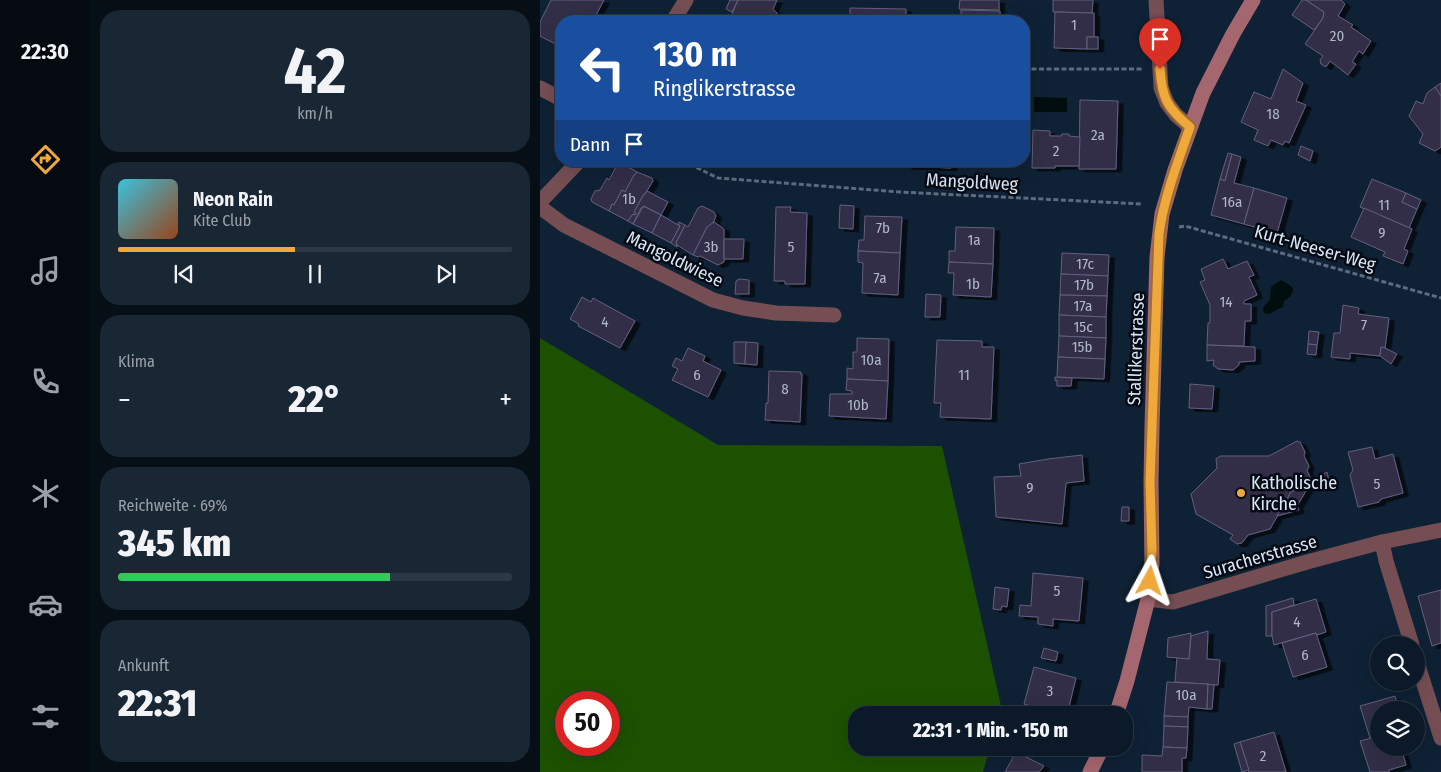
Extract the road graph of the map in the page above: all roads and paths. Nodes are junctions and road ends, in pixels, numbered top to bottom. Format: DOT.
graph roads {
  1 [pos="686,0"];
  2 [pos="1156,0"];
  3 [pos="1253,0"];
  4 [pos="677,15"];
  5 [pos="1030,69"];
  6 [pos="1160,69"];
  7 [pos="540,88"];
  8 [pos="555,96"];
  9 [pos="1190,127"];
  10 [pos="573,167"];
  11 [pos="695,167"];
  12 [pos="540,202"];
  13 [pos="1143,204"];
  14 [pos="540,207"];
  15 [pos="1181,227"];
  16 [pos="1441,298"];
  17 [pos="834,315"];
  18 [pos="1441,530"];
  19 [pos="1382,542"];
  20 [pos="1148,599"];
  21 [pos="1409,636"];
  22 [pos="1425,687"];
  23 [pos="1119,706"];
  24 [pos="1441,738"];
  25 [pos="1098,756"];
  26 [pos="1090,772"];
  1 -- 4 [label="street"];
  2 -- 6 [label="street"];
  3 -- 9 [label="main road, Stallikerstrasse"];
  5 -- 6 [label="path"];
  6 -- 9 [label="street"];
  7 -- 8 [label="street"];
  9 -- 20 [label="main road, Stallikerstrasse"];
  10 -- 12 [label="street"];
  11 -- 13 [label="path, Mangoldweg"];
  14 -- 17 [label="street, Mangoldwiese"];
  15 -- 16 [label="path, Kurt-Neeser-Weg"];
  18 -- 19 [label="street, Suracherstrasse"];
  19 -- 20 [label="street, Suracherstrasse"];
  19 -- 21 [label="street"];
  20 -- 23 [label="main road, Stallikerstrasse"];
  22 -- 24 [label="street"];
  25 -- 26 [label="main road"];
}
